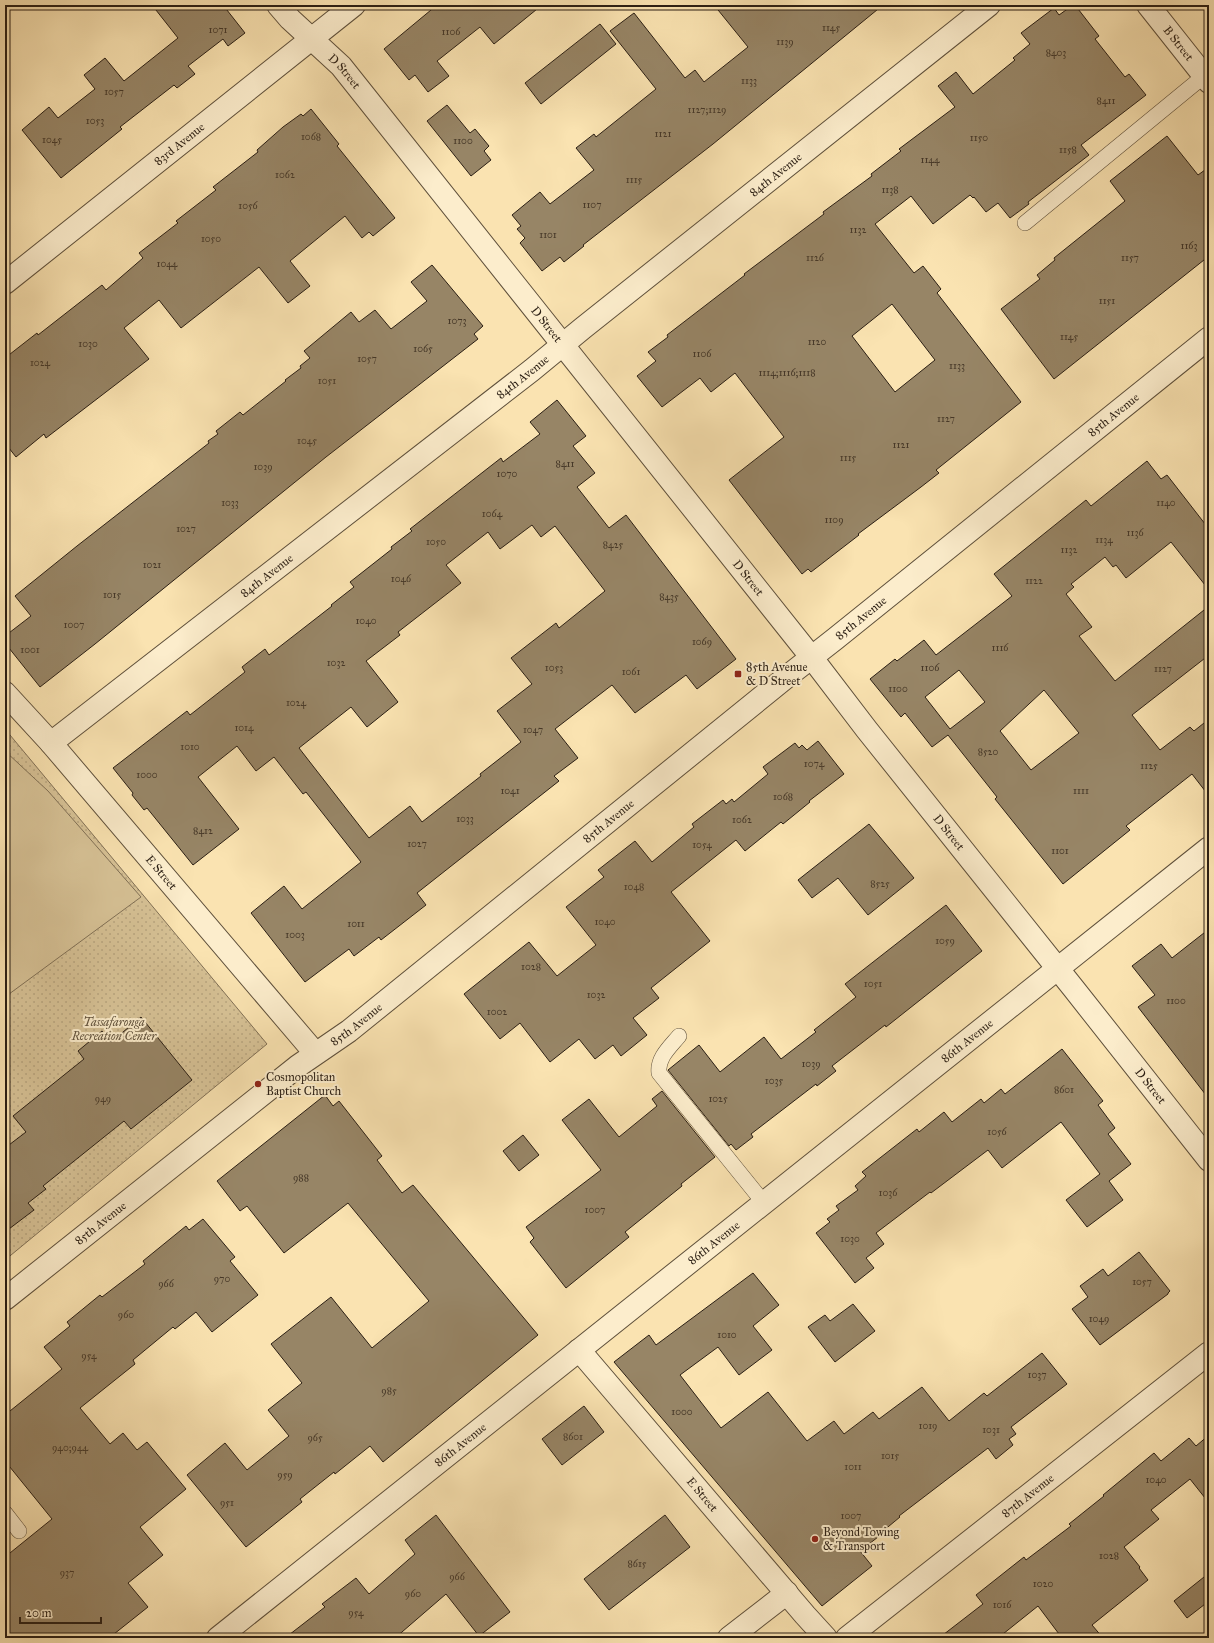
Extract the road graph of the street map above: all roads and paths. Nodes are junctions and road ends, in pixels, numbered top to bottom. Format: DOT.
graph roads {
  1 [pos="278,5"];
  2 [pos="354,5"];
  3 [pos="989,5"];
  4 [pos="1148,5"];
  5 [pos="312,38"];
  6 [pos="1207,79"];
  7 [pos="1025,223"];
  8 [pos="5,283"];
  9 [pos="1209,338"];
  10 [pos="563,345"];
  11 [pos="812,658"];
  12 [pos="5,693"];
  13 [pos="51,743"];
  14 [pos="1209,848"];
  15 [pos="1058,969"];
  16 [pos="679,1036"];
  17 [pos="315,1053"];
  18 [pos="1209,1160"];
  19 [pos="764,1203"];
  20 [pos="5,1299"];
  21 [pos="579,1350"];
  22 [pos="1209,1353"];
  23 [pos="5,1513"];
  24 [pos="19,1531"];
  25 [pos="787,1593"];
  26 [pos="218,1638"];
  27 [pos="729,1638"];
  28 [pos="826,1638"];
  29 [pos="847,1638"];
  1 -- 5 [label="street, D Street"];
  2 -- 5 [label="street, 83rd Avenue"];
  3 -- 10 [label="street, 84th Avenue"];
  4 -- 6 [label="street, B Street"];
  5 -- 8 [label="street, 83rd Avenue"];
  5 -- 10 [label="street, D Street"];
  6 -- 7 [label="lane"];
  9 -- 11 [label="street, 85th Avenue"];
  10 -- 11 [label="street, D Street"];
  10 -- 13 [label="street, 84th Avenue"];
  11 -- 15 [label="street, D Street"];
  11 -- 17 [label="street, 85th Avenue"];
  12 -- 13 [label="street, E Street"];
  13 -- 17 [label="street, E Street"];
  14 -- 15 [label="street, 86th Avenue"];
  15 -- 18 [label="street, D Street"];
  15 -- 19 [label="street, 86th Avenue"];
  16 -- 19 [label="lane"];
  17 -- 20 [label="street, 85th Avenue"];
  19 -- 21 [label="street, 86th Avenue"];
  21 -- 25 [label="street, E Street"];
  21 -- 26 [label="street, 86th Avenue"];
  22 -- 29 [label="street, 87th Avenue"];
  23 -- 24 [label="lane"];
  25 -- 27 [label="street"];
  25 -- 28 [label="street, E Street"];
}
